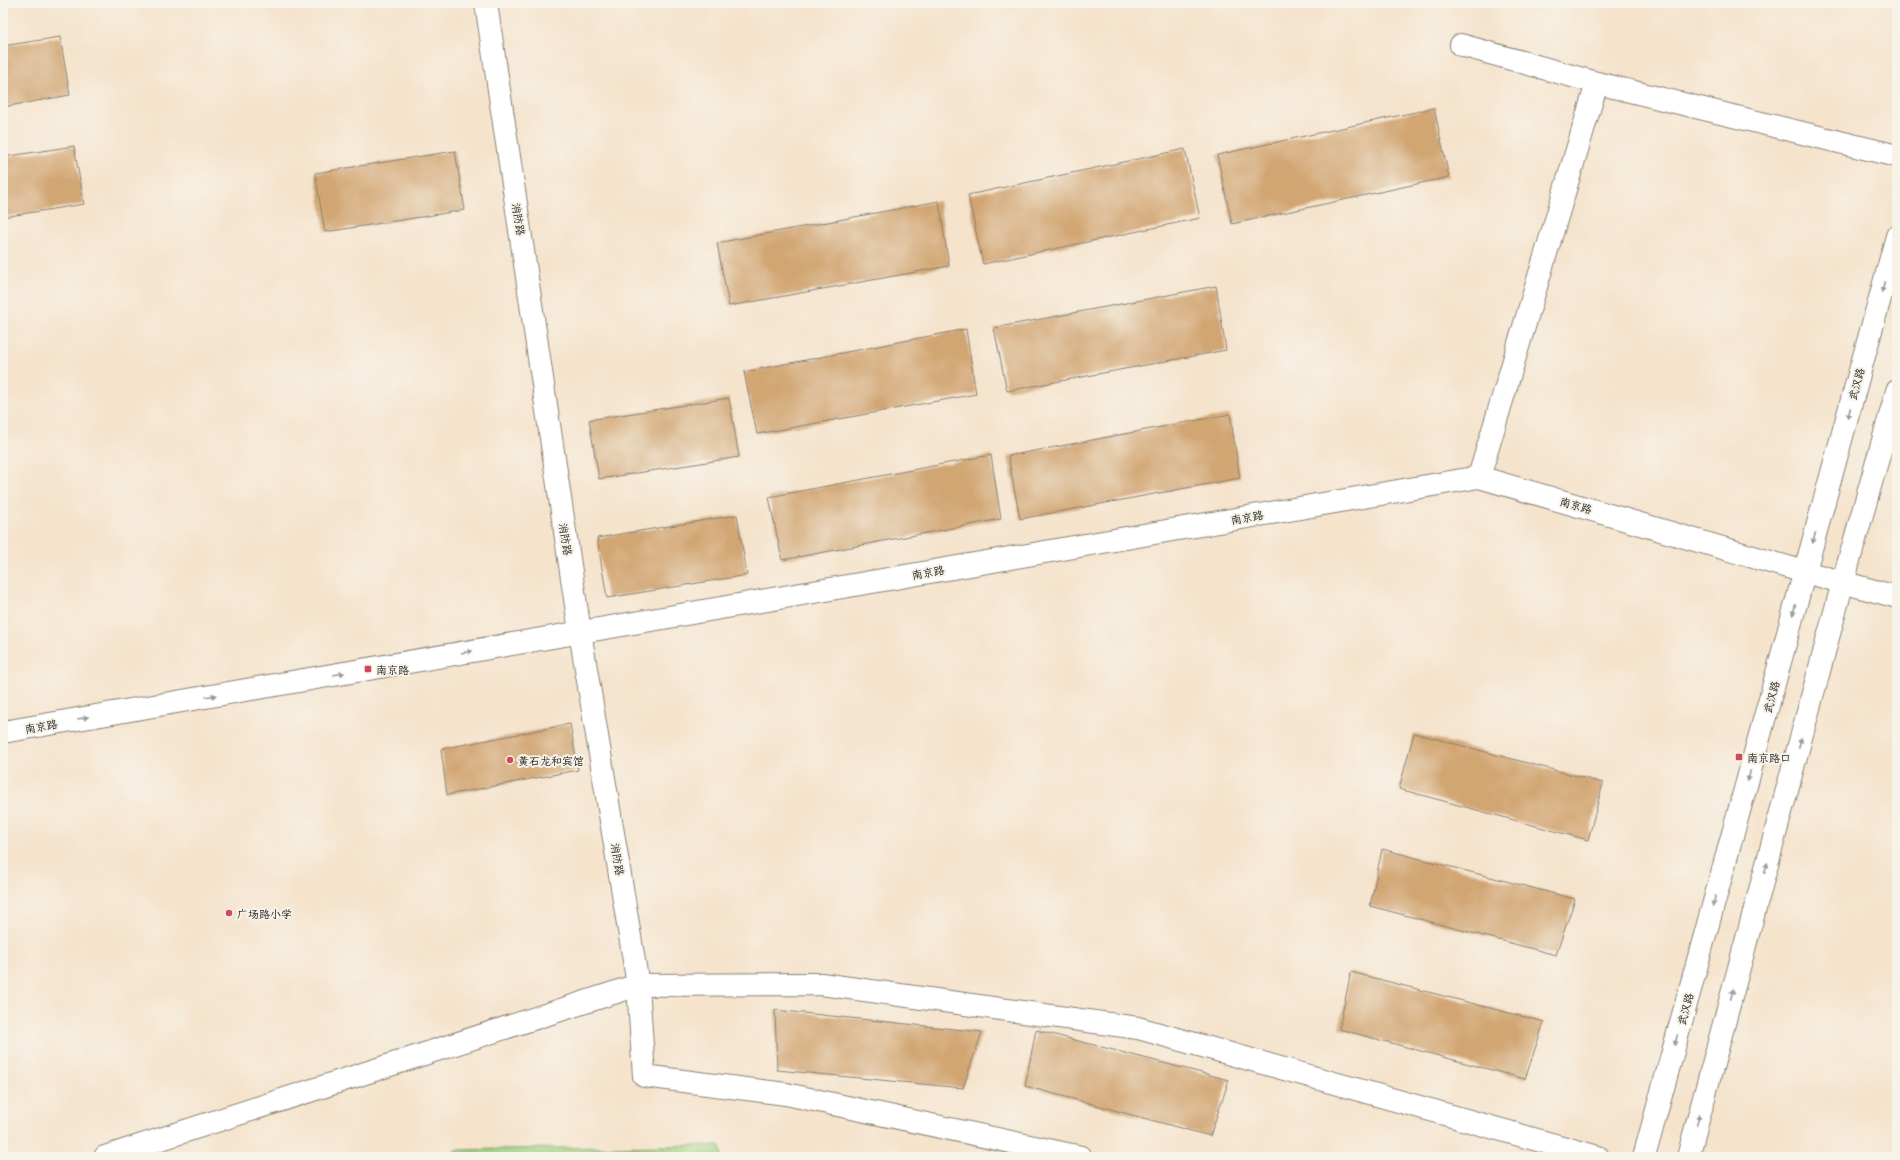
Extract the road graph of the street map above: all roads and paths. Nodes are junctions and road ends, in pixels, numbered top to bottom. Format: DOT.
graph roads {
  1 [pos="486,3"];
  2 [pos="1461,45"];
  3 [pos="1597,83"];
  4 [pos="1897,156"];
  5 [pos="1897,236"];
  6 [pos="1897,391"];
  7 [pos="1479,477"];
  8 [pos="1805,572"];
  9 [pos="1843,582"];
  10 [pos="1897,597"];
  11 [pos="580,632"];
  12 [pos="3,732"];
  13 [pos="638,985"];
  14 [pos="105,1157"];
  15 [pos="1081,1157"];
  16 [pos="1598,1157"];
  17 [pos="1644,1157"];
  18 [pos="1688,1157"];
  1 -- 11 [label="street, 消防路"];
  2 -- 3 [label="street"];
  3 -- 4 [label="street"];
  3 -- 7 [label="street"];
  5 -- 8 [label="street, 武汉路, one-way"];
  6 -- 9 [label="street"];
  7 -- 8 [label="street, 南京路"];
  7 -- 11 [label="street, 南京路"];
  8 -- 9 [label="street, 南京路"];
  8 -- 17 [label="street, 武汉路, one-way"];
  9 -- 10 [label="street, 南京路"];
  18 -- 9 [label="street, one-way"];
  12 -- 11 [label="street, 南京路, one-way"];
  11 -- 13 [label="street, 消防路"];
  13 -- 14 [label="street"];
  13 -- 15 [label="street, 消防路"];
  13 -- 16 [label="street"];
}
